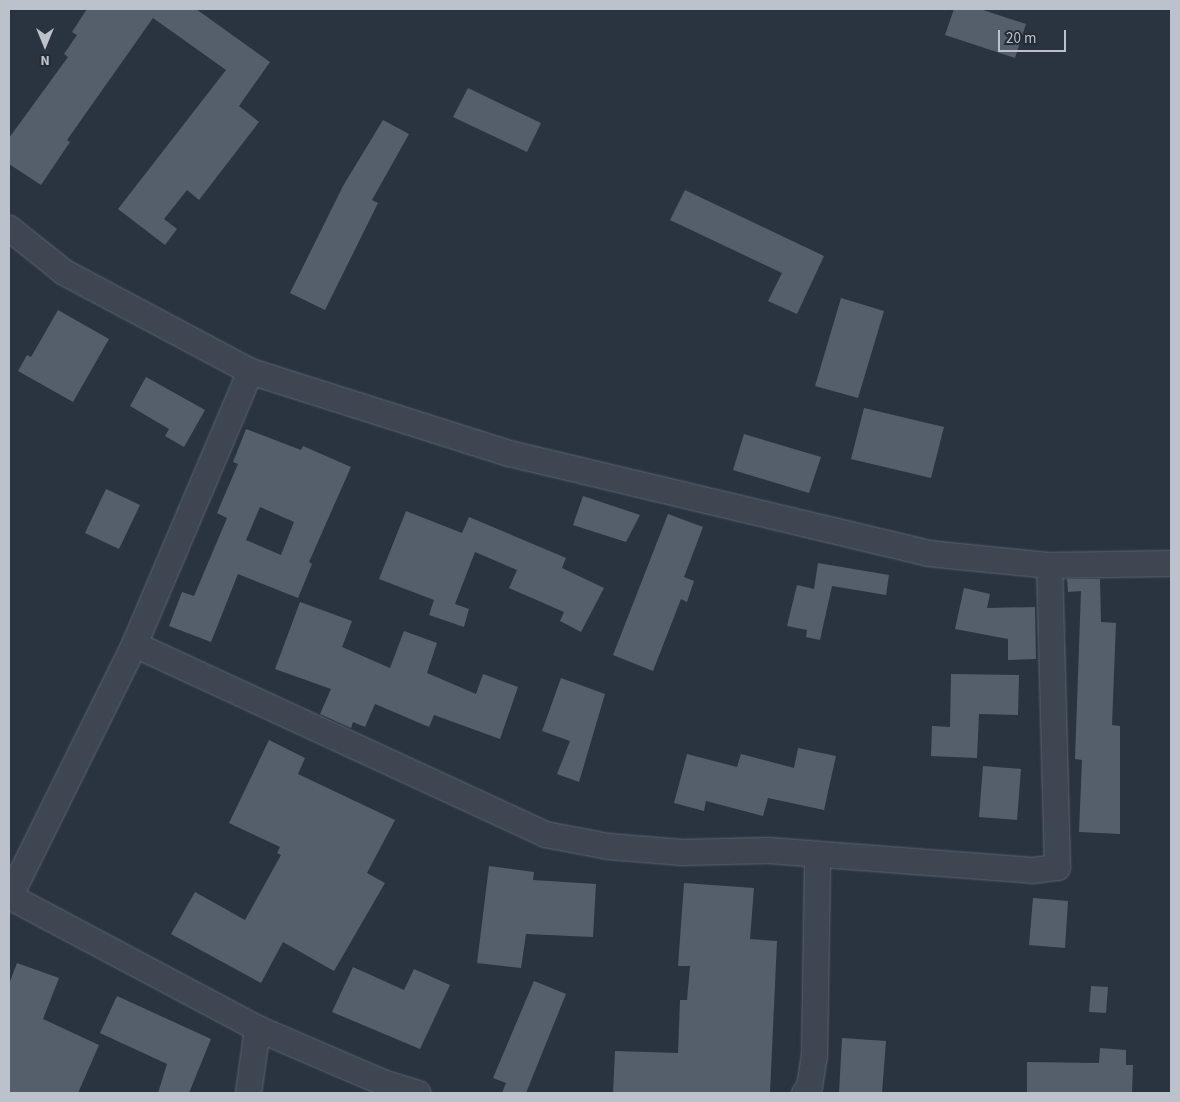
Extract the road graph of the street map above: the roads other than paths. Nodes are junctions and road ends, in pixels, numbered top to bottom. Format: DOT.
graph roads {
  1 [pos="9,228"];
  2 [pos="250,370"];
  3 [pos="1171,563"];
  4 [pos="1049,565"];
  5 [pos="134,644"];
  6 [pos="817,856"];
  7 [pos="9,896"];
  8 [pos="256,1028"];
  9 [pos="248,1093"];
  10 [pos="418,1093"];
  11 [pos="804,1093"];
  1 -- 2 [label="street"];
  2 -- 4 [label="street"];
  2 -- 5 [label="street"];
  3 -- 4 [label="street"];
  4 -- 6 [label="street"];
  5 -- 6 [label="street"];
  5 -- 7 [label="street"];
  6 -- 11 [label="street"];
  7 -- 8 [label="street"];
  8 -- 9 [label="street"];
  8 -- 10 [label="street"];
}
